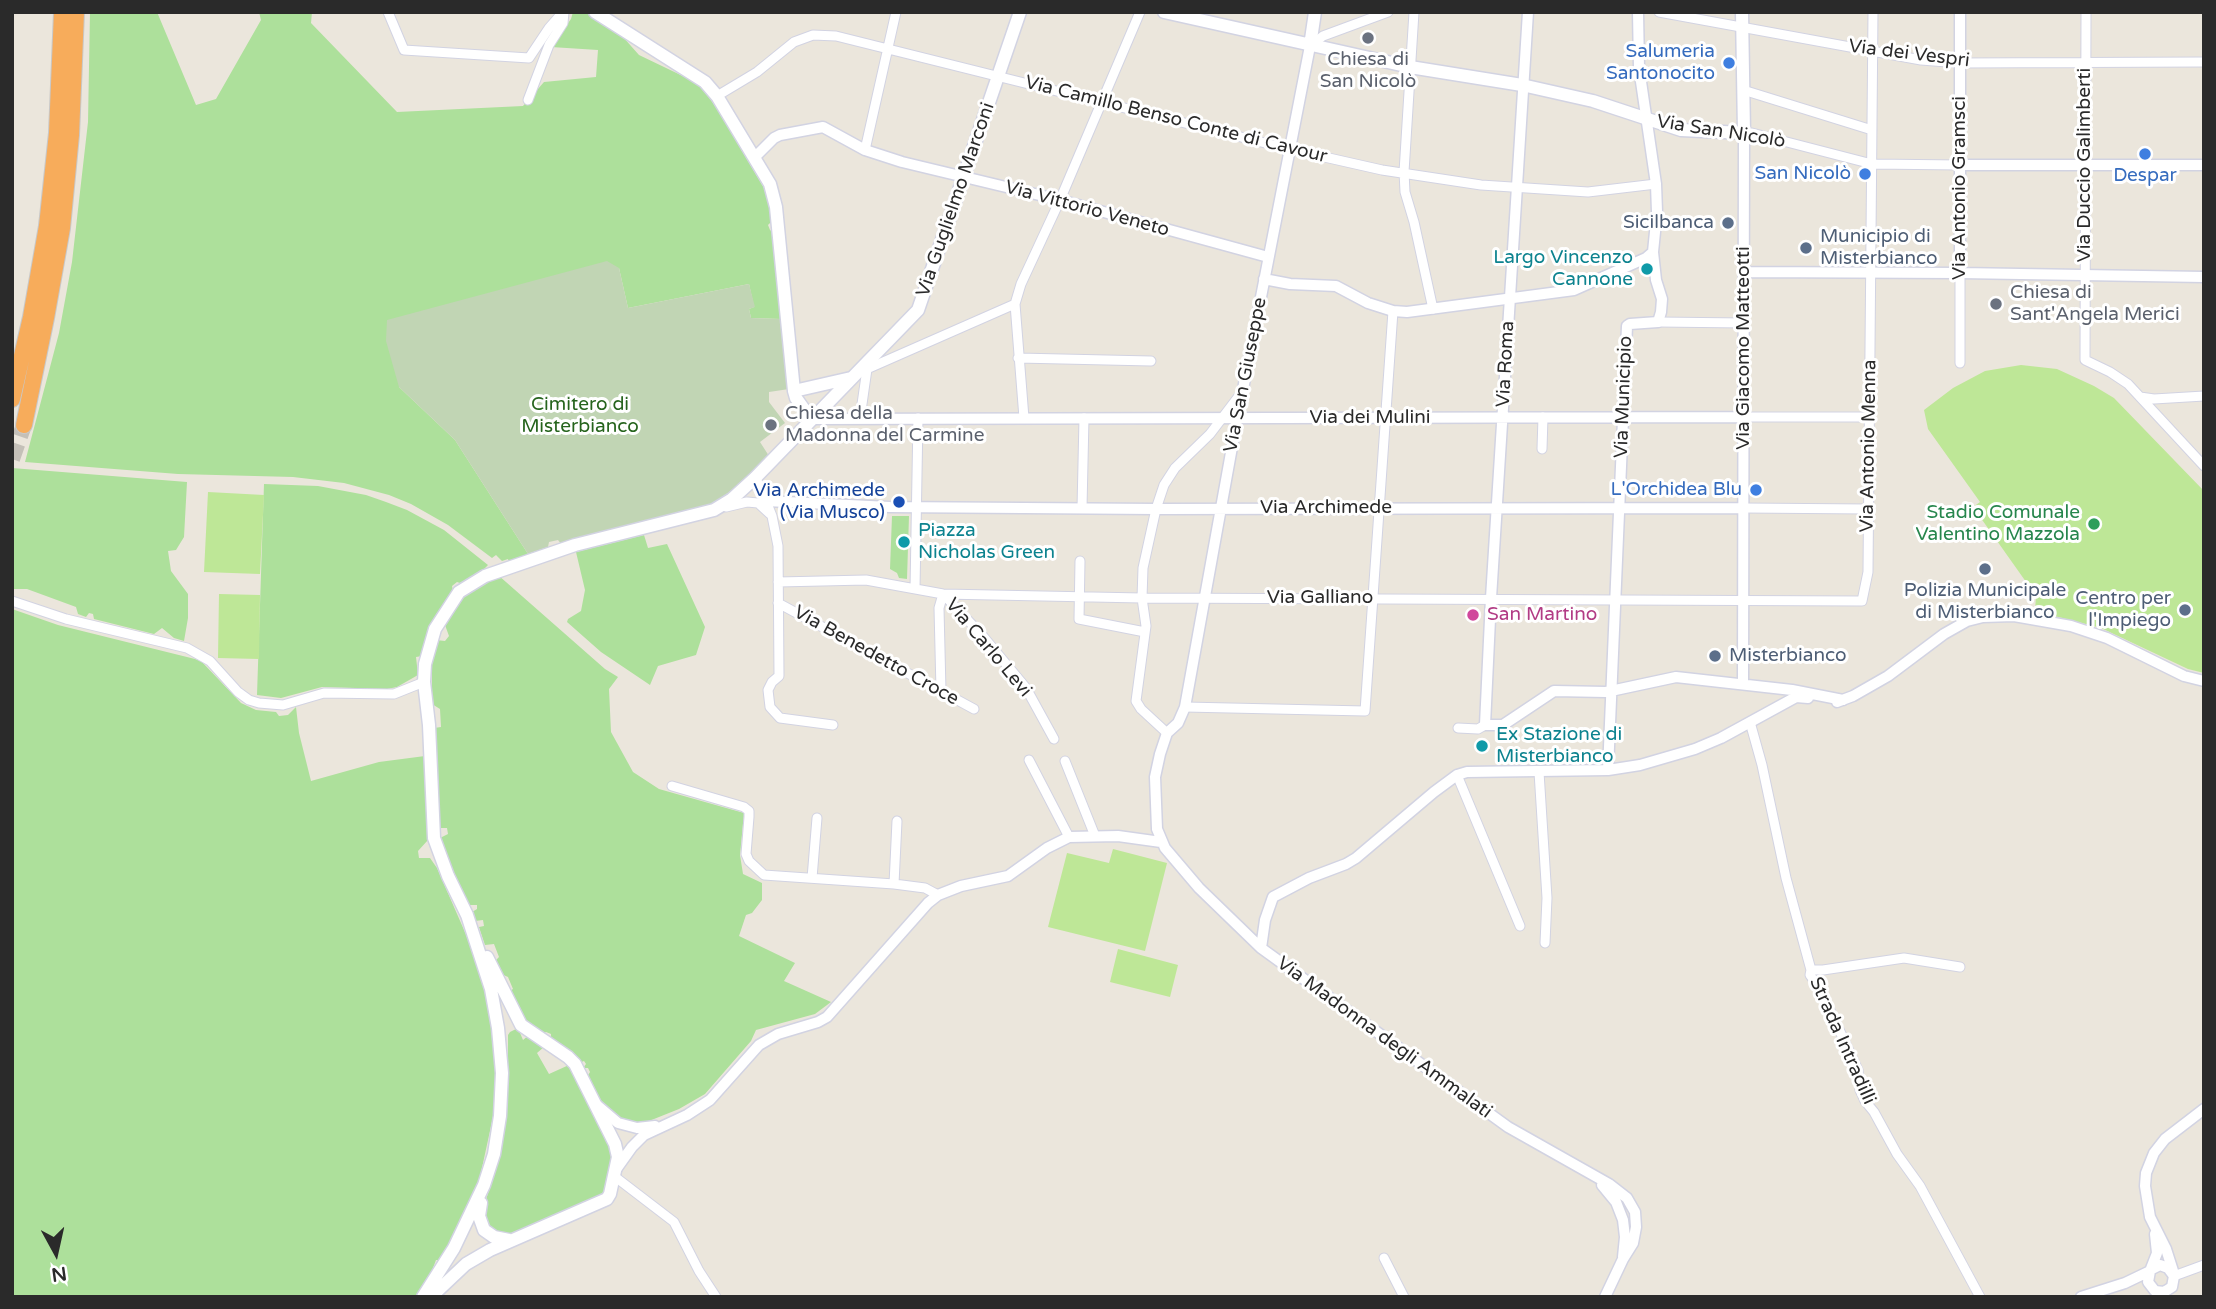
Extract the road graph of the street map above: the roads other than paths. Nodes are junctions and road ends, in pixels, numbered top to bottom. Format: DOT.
graph roads {
  1 [pos="62,12"];
  2 [pos="76,12"];
  3 [pos="388,12"];
  4 [pos="563,12"];
  5 [pos="595,12"];
  6 [pos="896,12"];
  7 [pos="1020,12"];
  8 [pos="1140,12"];
  9 [pos="1164,12"];
  10 [pos="1315,12"];
  11 [pos="1388,12"];
  12 [pos="1414,12"];
  13 [pos="1528,12"];
  14 [pos="1637,12"];
  15 [pos="1659,12"];
  16 [pos="1742,12"];
  17 [pos="1873,12"];
  18 [pos="1960,12"];
  19 [pos="2086,12"];
  20 [pos="1742,27"];
  21 [pos="1310,46"];
  22 [pos="890,49"];
  23 [pos="1872,52"];
  24 [pos="2086,62"];
  25 [pos="2204,62"];
  26 [pos="1960,63"];
  27 [pos="1410,67"];
  28 [pos="999,76"];
  29 [pos="1522,85"];
  30 [pos="1743,90"];
  31 [pos="718,96"];
  32 [pos="528,100"];
  33 [pos="1101,102"];
  34 [pos="1647,120"];
  35 [pos="1872,130"];
  36 [pos="1744,133"];
  37 [pos="1289,149"];
  38 [pos="865,150"];
  39 [pos="755,157"];
  40 [pos="1872,164"];
  41 [pos="2085,164"];
  42 [pos="1961,165"];
  43 [pos="2204,165"];
  44 [pos="1404,172"];
  45 [pos="965,177"];
  46 [pos="1656,184"];
  47 [pos="1516,188"];
  48 [pos="1060,200"];
  49 [pos="1653,252"];
  50 [pos="1268,257"];
  51 [pos="1744,272"];
  52 [pos="1871,272"];
  53 [pos="1960,273"];
  54 [pos="2085,275"];
  55 [pos="2204,277"];
  56 [pos="1264,279"];
  57 [pos="1510,298"];
  58 [pos="1015,303"];
  59 [pos="1433,309"];
  60 [pos="1393,311"];
  61 [pos="1658,322"];
  62 [pos="1744,323"];
  63 [pos="1018,359"];
  64 [pos="1151,361"];
  65 [pos="1960,363"];
  66 [pos="860,372"];
  67 [pos="794,389"];
  68 [pos="1243,391"];
  69 [pos="2204,396"];
  70 [pos="2140,397"];
  71 [pos="12,399"];
  72 [pos="1222,417"];
  73 [pos="1238,417"];
  74 [pos="1502,417"];
  75 [pos="1543,417"];
  76 [pos="1623,417"];
  77 [pos="1744,417"];
  78 [pos="1870,417"];
  79 [pos="865,418"];
  80 [pos="918,418"];
  81 [pos="1024,418"];
  82 [pos="1084,418"];
  83 [pos="1385,418"];
  84 [pos="808,422"];
  85 [pos="24,425"];
  86 [pos="1542,449"];
  87 [pos="2204,466"];
  88 [pos="755,478"];
  89 [pos="745,488"];
  90 [pos="762,502"];
  91 [pos="781,503"];
  92 [pos="917,507"];
  93 [pos="1082,508"];
  94 [pos="1222,508"];
  95 [pos="1744,508"];
  96 [pos="1156,509"];
  97 [pos="1378,509"];
  98 [pos="1497,509"];
  99 [pos="1620,509"];
  100 [pos="1868,509"];
  101 [pos="714,510"];
  102 [pos="772,516"];
  103 [pos="1080,561"];
  104 [pos="778,582"];
  105 [pos="915,589"];
  106 [pos="943,594"];
  107 [pos="1079,596"];
  108 [pos="1205,597"];
  109 [pos="1142,598"];
  110 [pos="1372,598"];
  111 [pos="1491,598"];
  112 [pos="1616,600"];
  113 [pos="12,601"];
  114 [pos="1744,601"];
  115 [pos="1862,601"];
  116 [pos="778,603"];
  117 [pos="1145,632"];
  118 [pos="2204,681"];
  119 [pos="424,682"];
  120 [pos="1743,684"];
  121 [pos="1613,690"];
  122 [pos="941,691"];
  123 [pos="1843,700"];
  124 [pos="1185,707"];
  125 [pos="974,709"];
  126 [pos="1485,720"];
  127 [pos="1750,722"];
  128 [pos="834,725"];
  129 [pos="1458,728"];
  130 [pos="1167,733"];
  131 [pos="1054,738"];
  132 [pos="1029,760"];
  133 [pos="1065,761"];
  134 [pos="1608,770"];
  135 [pos="1539,772"];
  136 [pos="1457,775"];
  137 [pos="672,786"];
  138 [pos="817,818"];
  139 [pos="897,821"];
  140 [pos="1157,829"];
  141 [pos="1096,836"];
  142 [pos="1118,836"];
  143 [pos="1069,837"];
  144 [pos="1161,842"];
  145 [pos="812,878"];
  146 [pos="894,884"];
  147 [pos="938,895"];
  148 [pos="467,915"];
  149 [pos="1520,926"];
  150 [pos="1545,943"];
  151 [pos="1261,948"];
  152 [pos="1960,967"];
  153 [pos="1811,970"];
  154 [pos="521,1025"];
  155 [pos="501,1049"];
  156 [pos="596,1104"];
  157 [pos="2204,1109"];
  158 [pos="668,1123"];
  159 [pos="614,1173"];
  160 [pos="484,1185"];
  161 [pos="2155,1229"];
  162 [pos="509,1240"];
  163 [pos="1384,1258"];
  164 [pos="2204,1265"];
  165 [pos="2151,1270"];
  166 [pos="2125,1283"];
  167 [pos="2173,1284"];
  168 [pos="2152,1290"];
  169 [pos="424,1297"];
  170 [pos="431,1297"];
  171 [pos="716,1297"];
  172 [pos="1404,1297"];
  173 [pos="1605,1297"];
  174 [pos="1980,1297"];
  175 [pos="2081,1297"];
  1 -- 71 [label="highway"];
  2 -- 85 [label="highway"];
  3 -- 4 [label="street"];
  4 -- 32 [label="street"];
  5 -- 31 [label="main road"];
  6 -- 22 [label="street"];
  7 -- 28 [label="main road, Via Guglielmo Marconi"];
  8 -- 33 [label="street"];
  9 -- 21 [label="main road, Via San Nicolò"];
  10 -- 21 [label="main road, Via San Giuseppe"];
  11 -- 21 [label="street"];
  12 -- 27 [label="street"];
  13 -- 29 [label="street, Via Roma"];
  14 -- 34 [label="street, Via Municipio"];
  15 -- 20 [label="street, Via dei Vespri"];
  16 -- 20 [label="main road, Via Giacomo Matteotti"];
  17 -- 23 [label="street"];
  18 -- 26 [label="street, Via Antonio Gramsci"];
  19 -- 24 [label="street, Via Duccio Galimberti"];
  20 -- 23 [label="street, Via dei Vespri"];
  20 -- 30 [label="main road, Via Giacomo Matteotti"];
  21 -- 27 [label="main road, Via San Nicolò"];
  21 -- 37 [label="street, Via San Giuseppe"];
  22 -- 28 [label="street, Via Camillo Benso Conte di Cavour"];
  22 -- 31 [label="street, Via Camillo Benso Conte di Cavour"];
  22 -- 38 [label="street"];
  23 -- 26 [label="street, Via dei Vespri"];
  23 -- 35 [label="street"];
  24 -- 25 [label="street, Via dei Vespri"];
  24 -- 26 [label="street, Via dei Vespri"];
  24 -- 41 [label="street, Via Duccio Galimberti"];
  26 -- 42 [label="street, Via Antonio Gramsci"];
  27 -- 29 [label="main road, Via San Nicolò"];
  27 -- 44 [label="street"];
  28 -- 33 [label="street, Via Camillo Benso Conte di Cavour"];
  28 -- 45 [label="main road, Via Guglielmo Marconi"];
  29 -- 34 [label="main road, Via San Nicolò"];
  29 -- 47 [label="street, Via Roma"];
  30 -- 35 [label="street"];
  30 -- 36 [label="main road, Via Giacomo Matteotti"];
  31 -- 39 [label="main road"];
  33 -- 37 [label="street, Via Camillo Benso Conte di Cavour"];
  33 -- 48 [label="street"];
  34 -- 36 [label="main road, Via San Nicolò"];
  34 -- 46 [label="street, Via Municipio"];
  35 -- 40 [label="street"];
  36 -- 40 [label="street, Via San Nicolò"];
  36 -- 51 [label="street, Via Giacomo Matteotti"];
  37 -- 44 [label="street, Via Camillo Benso Conte di Cavour"];
  37 -- 50 [label="street, Via San Giuseppe"];
  38 -- 39 [label="street, Via Vittorio Veneto"];
  38 -- 45 [label="street, Via Vittorio Veneto"];
  39 -- 67 [label="main road"];
  40 -- 42 [label="street, Via San Nicolò"];
  40 -- 52 [label="street, Via Antonio Menna"];
  41 -- 42 [label="street, Via San Nicolò"];
  41 -- 43 [label="street, Via San Nicolò"];
  41 -- 54 [label="street, Via Duccio Galimberti"];
  42 -- 53 [label="street, Via Antonio Gramsci"];
  44 -- 47 [label="street, Via Camillo Benso Conte di Cavour"];
  44 -- 59 [label="street"];
  45 -- 48 [label="street, Via Vittorio Veneto"];
  45 -- 66 [label="main road, Via Guglielmo Marconi"];
  46 -- 47 [label="street, Via Camillo Benso Conte di Cavour"];
  46 -- 49 [label="street, Via Municipio"];
  47 -- 57 [label="street, Via Roma"];
  48 -- 50 [label="street, Via Vittorio Veneto"];
  48 -- 58 [label="street"];
  49 -- 57 [label="street"];
  49 -- 61 [label="street, Via Municipio"];
  50 -- 56 [label="street, Via San Giuseppe"];
  51 -- 52 [label="street"];
  51 -- 62 [label="street, Via Giacomo Matteotti"];
  52 -- 53 [label="street"];
  52 -- 78 [label="street, Via Antonio Menna"];
  53 -- 54 [label="street"];
  53 -- 65 [label="street, Via Antonio Gramsci"];
  54 -- 55 [label="street"];
  54 -- 70 [label="street, Via Duccio Galimberti"];
  56 -- 60 [label="street"];
  56 -- 68 [label="street, Via San Giuseppe"];
  57 -- 59 [label="street"];
  57 -- 74 [label="street, Via Roma"];
  58 -- 63 [label="street"];
  58 -- 66 [label="street"];
  59 -- 60 [label="street"];
  60 -- 83 [label="street"];
  61 -- 62 [label="street"];
  61 -- 76 [label="street, Via Municipio"];
  62 -- 77 [label="street, Via Giacomo Matteotti"];
  63 -- 64 [label="street"];
  63 -- 81 [label="street"];
  66 -- 67 [label="main road"];
  66 -- 79 [label="street"];
  66 -- 84 [label="main road, Via Guglielmo Marconi"];
  67 -- 84 [label="main road"];
  68 -- 72 [label="street"];
  68 -- 73 [label="street, Via San Giuseppe"];
  69 -- 70 [label="street"];
  70 -- 87 [label="street"];
  72 -- 73 [label="street, Via dei Mulini"];
  72 -- 82 [label="street, Via dei Mulini"];
  72 -- 96 [label="street"];
  73 -- 83 [label="street, Via dei Mulini"];
  73 -- 94 [label="street, Via San Giuseppe"];
  74 -- 75 [label="street, Via dei Mulini"];
  74 -- 83 [label="street, Via dei Mulini"];
  74 -- 98 [label="street, Via Roma"];
  75 -- 76 [label="street, Via dei Mulini"];
  75 -- 86 [label="street"];
  76 -- 77 [label="street, Via dei Mulini"];
  76 -- 99 [label="street, Via Municipio"];
  77 -- 78 [label="street, Via dei Mulini"];
  77 -- 95 [label="street, Via Giacomo Matteotti"];
  78 -- 100 [label="street, Via Antonio Menna"];
  79 -- 80 [label="street, Via dei Mulini"];
  79 -- 84 [label="street, Via dei Mulini"];
  80 -- 81 [label="street, Via dei Mulini"];
  80 -- 92 [label="street"];
  81 -- 82 [label="street, Via dei Mulini"];
  82 -- 93 [label="street"];
  83 -- 97 [label="street"];
  84 -- 88 [label="main road, Via Guglielmo Marconi"];
  88 -- 89 [label="main road, Via Guglielmo Marconi"];
  88 -- 90 [label="street"];
  89 -- 90 [label="street"];
  89 -- 101 [label="main road, Via Guglielmo Marconi"];
  90 -- 91 [label="street, Via Archimede"];
  90 -- 101 [label="street"];
  90 -- 102 [label="street"];
  91 -- 92 [label="street, Via Archimede"];
  91 -- 102 [label="street"];
  92 -- 93 [label="street, Via Archimede"];
  92 -- 105 [label="street"];
  93 -- 96 [label="street, Via Archimede"];
  94 -- 96 [label="street, Via Archimede"];
  94 -- 97 [label="street, Via Archimede"];
  94 -- 108 [label="street, Via San Giuseppe"];
  95 -- 99 [label="street, Via Archimede"];
  95 -- 100 [label="street, Via Archimede"];
  95 -- 114 [label="street, Via Giacomo Matteotti"];
  96 -- 109 [label="street"];
  97 -- 98 [label="street, Via Archimede"];
  97 -- 110 [label="street"];
  98 -- 99 [label="street, Via Archimede"];
  98 -- 111 [label="street, Via Roma"];
  99 -- 112 [label="street, Via Municipio"];
  100 -- 115 [label="street, Via Antonio Menna"];
  101 -- 119 [label="main road"];
  102 -- 104 [label="street"];
  103 -- 107 [label="street"];
  104 -- 105 [label="street, Via Galliano"];
  104 -- 116 [label="street"];
  105 -- 106 [label="street, Via Galliano"];
  106 -- 107 [label="street, Via Galliano"];
  106 -- 122 [label="street"];
  106 -- 131 [label="street, Via Carlo Levi"];
  107 -- 109 [label="street, Via Galliano"];
  107 -- 117 [label="street"];
  108 -- 109 [label="street, Via Galliano"];
  108 -- 110 [label="street, Via Galliano"];
  108 -- 124 [label="street, Via San Giuseppe"];
  109 -- 117 [label="street"];
  110 -- 111 [label="street, Via Galliano"];
  110 -- 124 [label="street"];
  111 -- 112 [label="street, Via Galliano"];
  111 -- 126 [label="street, Via Roma"];
  112 -- 114 [label="street, Via Galliano"];
  112 -- 121 [label="street, Via Municipio"];
  113 -- 119 [label="street"];
  114 -- 115 [label="street, Via Galliano"];
  114 -- 120 [label="street, Via Giacomo Matteotti"];
  116 -- 122 [label="street, Via Benedetto Croce"];
  116 -- 128 [label="street"];
  117 -- 130 [label="street"];
  118 -- 123 [label="street"];
  119 -- 148 [label="main road"];
  120 -- 121 [label="street"];
  120 -- 123 [label="street"];
  121 -- 126 [label="street"];
  121 -- 134 [label="street, Via Municipio"];
  122 -- 125 [label="street, Via Benedetto Croce"];
  123 -- 127 [label="street"];
  124 -- 130 [label="street, Via San Giuseppe"];
  126 -- 129 [label="street"];
  127 -- 134 [label="street"];
  127 -- 153 [label="street, Strada Intradilli"];
  130 -- 140 [label="street, Via San Giuseppe"];
  132 -- 143 [label="street"];
  133 -- 141 [label="street"];
  134 -- 135 [label="street"];
  135 -- 136 [label="street"];
  135 -- 150 [label="street"];
  136 -- 149 [label="street"];
  136 -- 151 [label="street, Via Madonna degli Ammalati"];
  137 -- 145 [label="street"];
  138 -- 145 [label="street"];
  139 -- 146 [label="street"];
  140 -- 142 [label="street"];
  140 -- 144 [label="street, Via San Giuseppe"];
  141 -- 142 [label="street"];
  141 -- 143 [label="street"];
  142 -- 144 [label="street"];
  143 -- 147 [label="street"];
  144 -- 151 [label="street"];
  145 -- 146 [label="street"];
  146 -- 147 [label="street"];
  147 -- 158 [label="street"];
  148 -- 154 [label="main road"];
  148 -- 155 [label="main road"];
  151 -- 173 [label="street, Via Madonna degli Ammalati"];
  152 -- 153 [label="street"];
  153 -- 174 [label="street, Strada Intradilli"];
  154 -- 155 [label="main road"];
  154 -- 156 [label="main road"];
  155 -- 160 [label="main road"];
  156 -- 158 [label="street"];
  156 -- 159 [label="main road"];
  157 -- 161 [label="street"];
  158 -- 159 [label="street"];
  159 -- 162 [label="main road"];
  159 -- 171 [label="street"];
  160 -- 162 [label="main road"];
  160 -- 169 [label="main road"];
  161 -- 165 [label="street"];
  161 -- 167 [label="street"];
  162 -- 170 [label="main road"];
  163 -- 172 [label="street"];
  164 -- 167 [label="street"];
  165 -- 166 [label="street"];
  165 -- 167 [label="street"];
  165 -- 168 [label="street"];
  166 -- 168 [label="street"];
  166 -- 175 [label="street"];
  167 -- 168 [label="street"];
}
